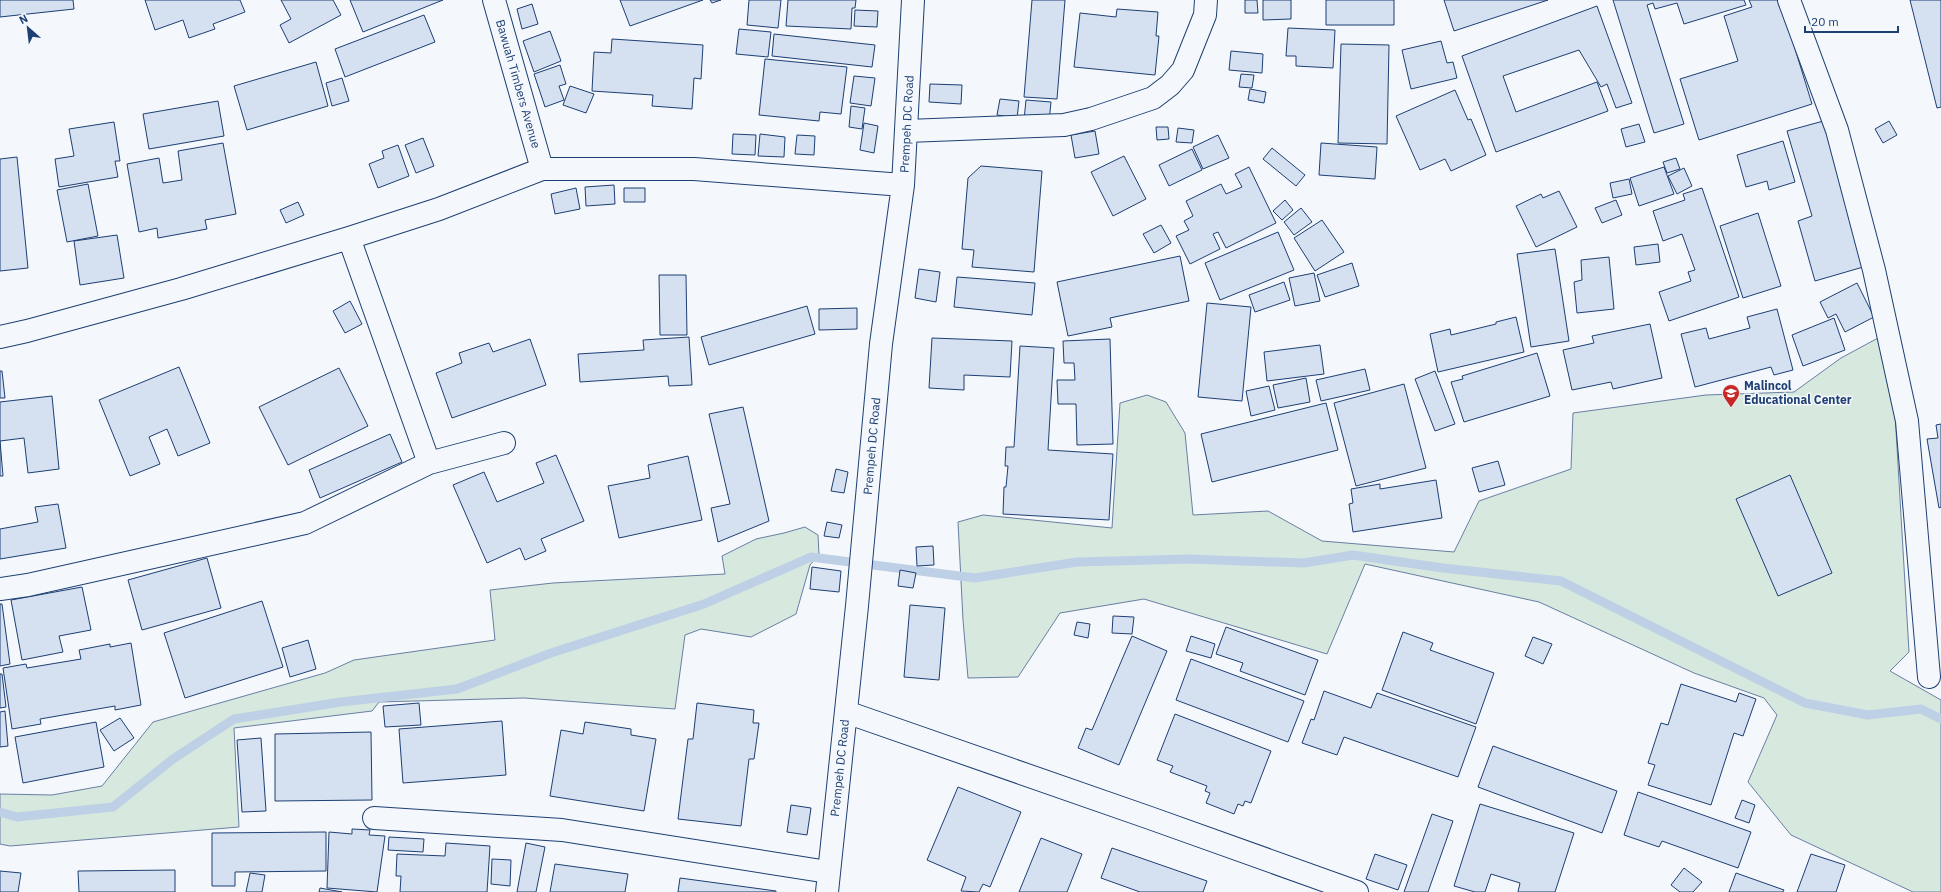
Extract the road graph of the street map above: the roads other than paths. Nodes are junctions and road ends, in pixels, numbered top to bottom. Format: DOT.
graph roads {
  1 [pos="494,0"];
  2 [pos="913,0"];
  3 [pos="1206,0"];
  4 [pos="1789,0"];
  5 [pos="907,131"];
  6 [pos="542,169"];
  7 [pos="903,185"];
  8 [pos="349,238"];
  9 [pos="0,337"];
  10 [pos="504,443"];
  11 [pos="429,463"];
  12 [pos="0,589"];
  13 [pos="1929,677"];
  14 [pos="846,712"];
  15 [pos="374,818"];
  16 [pos="827,882"];
  17 [pos="1357,892"];
  1 -- 6 [label="street, Bawuah Timbers Avenue"];
  2 -- 5 [label="street, Prempeh DC Road"];
  3 -- 5 [label="street"];
  4 -- 13 [label="street"];
  5 -- 7 [label="street, Prempeh DC Road"];
  6 -- 7 [label="street"];
  6 -- 8 [label="street"];
  7 -- 14 [label="street, Prempeh DC Road"];
  8 -- 9 [label="street"];
  8 -- 11 [label="street"];
  10 -- 11 [label="street"];
  11 -- 12 [label="street"];
  14 -- 16 [label="street, Prempeh DC Road"];
  14 -- 17 [label="street"];
  15 -- 16 [label="street"];
}
